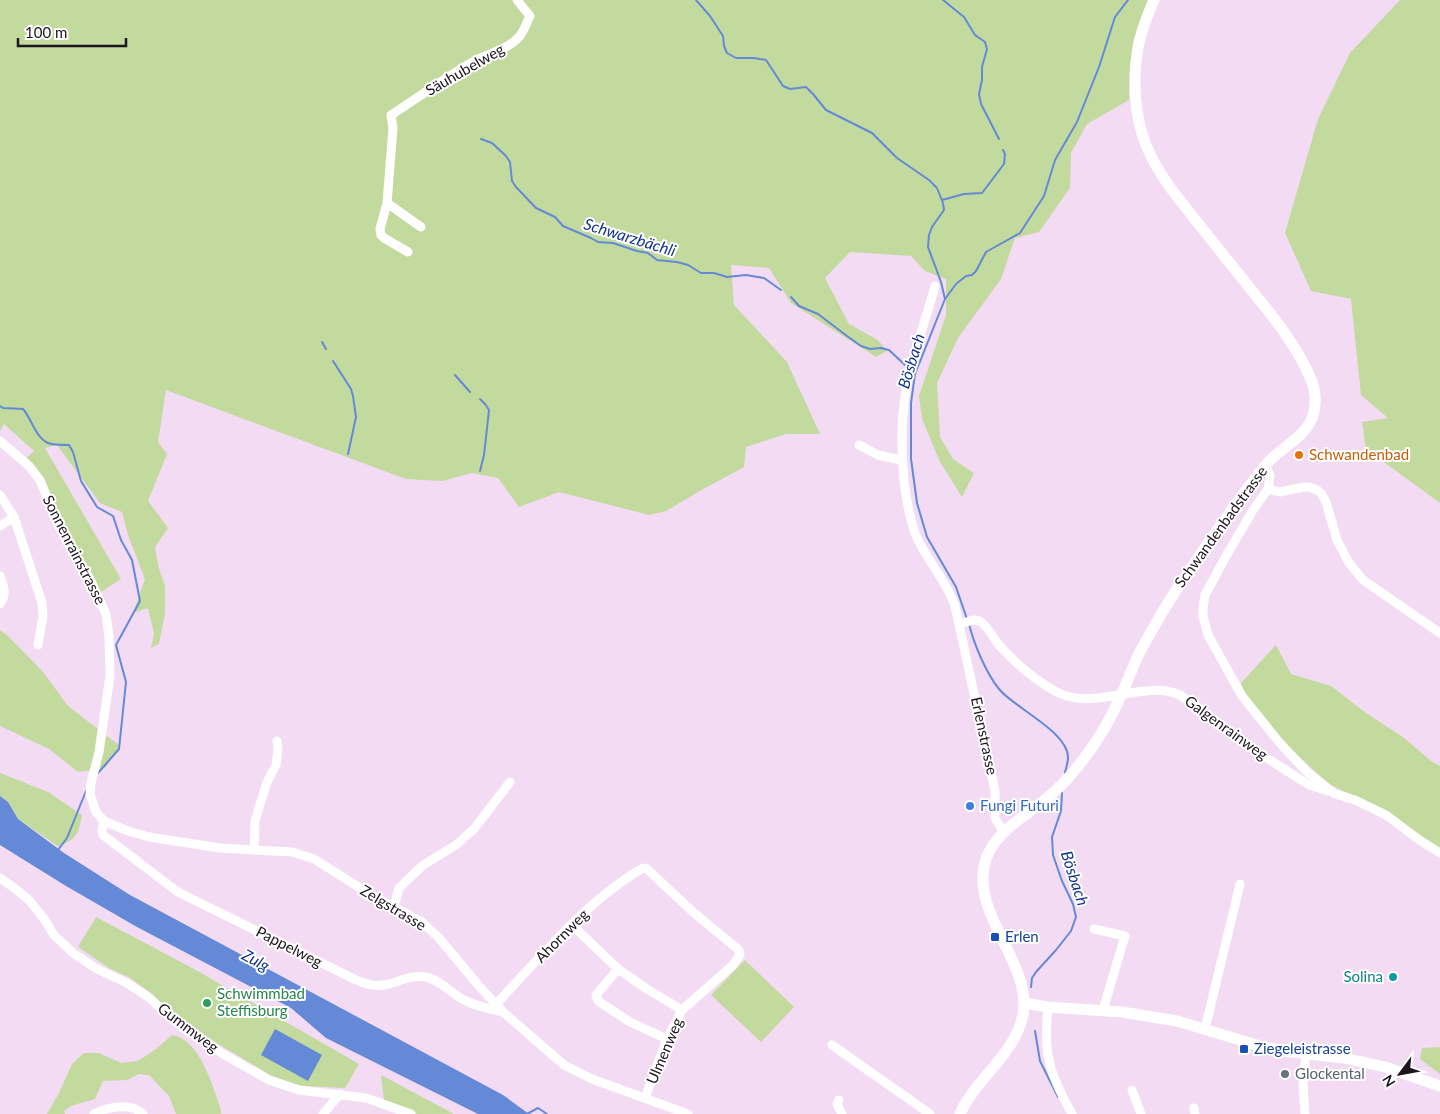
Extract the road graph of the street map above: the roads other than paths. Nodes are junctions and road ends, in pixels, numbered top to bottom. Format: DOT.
graph roads {
  1 [pos="517,0"];
  2 [pos="1154,0"];
  3 [pos="387,203"];
  4 [pos="421,227"];
  5 [pos="408,252"];
  6 [pos="936,286"];
  7 [pos="0,442"];
  8 [pos="859,445"];
  9 [pos="902,460"];
  10 [pos="1264,466"];
  11 [pos="1268,489"];
  12 [pos="0,495"];
  13 [pos="14,517"];
  14 [pos="0,526"];
  15 [pos="0,576"];
  16 [pos="0,604"];
  17 [pos="966,622"];
  18 [pos="1440,633"];
  19 [pos="38,645"];
  20 [pos="1122,694"];
  21 [pos="277,741"];
  22 [pos="510,782"];
  23 [pos="1335,794"];
  24 [pos="104,820"];
  25 [pos="1004,833"];
  26 [pos="254,850"];
  27 [pos="1440,853"];
  28 [pos="0,878"];
  29 [pos="1240,884"];
  30 [pos="394,907"];
  31 [pos="572,925"];
  32 [pos="1094,929"];
  33 [pos="732,966"];
  34 [pos="618,969"];
  35 [pos="1024,1003"];
  36 [pos="496,1004"];
  37 [pos="1048,1007"];
  38 [pos="682,1010"];
  39 [pos="1103,1010"];
  40 [pos="503,1012"];
  41 [pos="1205,1029"];
  42 [pos="668,1039"];
  43 [pos="832,1044"];
  44 [pos="1306,1053"];
  45 [pos="1440,1086"];
  46 [pos="1132,1090"];
  47 [pos="340,1094"];
  48 [pos="645,1098"];
  49 [pos="839,1100"];
  50 [pos="94,1114"];
  51 [pos="143,1114"];
  52 [pos="322,1114"];
  53 [pos="411,1114"];
  54 [pos="688,1114"];
  55 [pos="842,1114"];
  56 [pos="930,1114"];
  57 [pos="960,1114"];
  58 [pos="1072,1114"];
  59 [pos="1141,1114"];
  60 [pos="1305,1114"];
  1 -- 3 [label="street, Säuhubelweg"];
  2 -- 10 [label="street, Schwandenbadstrasse"];
  3 -- 4 [label="street"];
  3 -- 5 [label="street"];
  6 -- 9 [label="street, Erlenstrasse"];
  7 -- 24 [label="street, Sonnenrainstrasse"];
  8 -- 9 [label="street"];
  9 -- 17 [label="street, Erlenstrasse"];
  10 -- 11 [label="street"];
  10 -- 20 [label="street, Schwandenbadstrasse"];
  11 -- 18 [label="street"];
  11 -- 23 [label="street"];
  12 -- 13 [label="street"];
  13 -- 14 [label="street"];
  13 -- 19 [label="street"];
  15 -- 16 [label="street"];
  17 -- 20 [label="street, Galgenrainweg"];
  17 -- 25 [label="street, Erlenstrasse"];
  20 -- 23 [label="street, Galgenrainweg"];
  20 -- 25 [label="street, Schwandenbadstrasse"];
  21 -- 26 [label="street"];
  22 -- 30 [label="street"];
  23 -- 27 [label="street, Galgenrainweg"];
  24 -- 26 [label="street, Zelgstrasse"];
  24 -- 40 [label="street, Pappelweg"];
  25 -- 35 [label="street"];
  26 -- 30 [label="street, Zelgstrasse"];
  28 -- 47 [label="street, Gummweg"];
  29 -- 41 [label="street"];
  30 -- 36 [label="street, Zelgstrasse"];
  31 -- 33 [label="street, Ahornweg"];
  31 -- 34 [label="street"];
  31 -- 36 [label="street, Ahornweg"];
  32 -- 39 [label="street"];
  33 -- 38 [label="street, Ulmenweg"];
  34 -- 38 [label="street"];
  34 -- 42 [label="street"];
  35 -- 37 [label="street"];
  35 -- 57 [label="street"];
  36 -- 40 [label="street, Zelgstrasse"];
  37 -- 39 [label="street"];
  37 -- 58 [label="street"];
  38 -- 42 [label="street, Ulmenweg"];
  39 -- 41 [label="street"];
  40 -- 48 [label="street, Zelgstrasse"];
  41 -- 44 [label="street"];
  42 -- 48 [label="street, Ulmenweg"];
  43 -- 56 [label="street"];
  44 -- 45 [label="street"];
  44 -- 60 [label="street"];
  46 -- 59 [label="street"];
  47 -- 52 [label="street"];
  47 -- 53 [label="street, Gummweg"];
  48 -- 54 [label="street, Zelgstrasse"];
  49 -- 55 [label="street"];
  50 -- 51 [label="street"];
}
